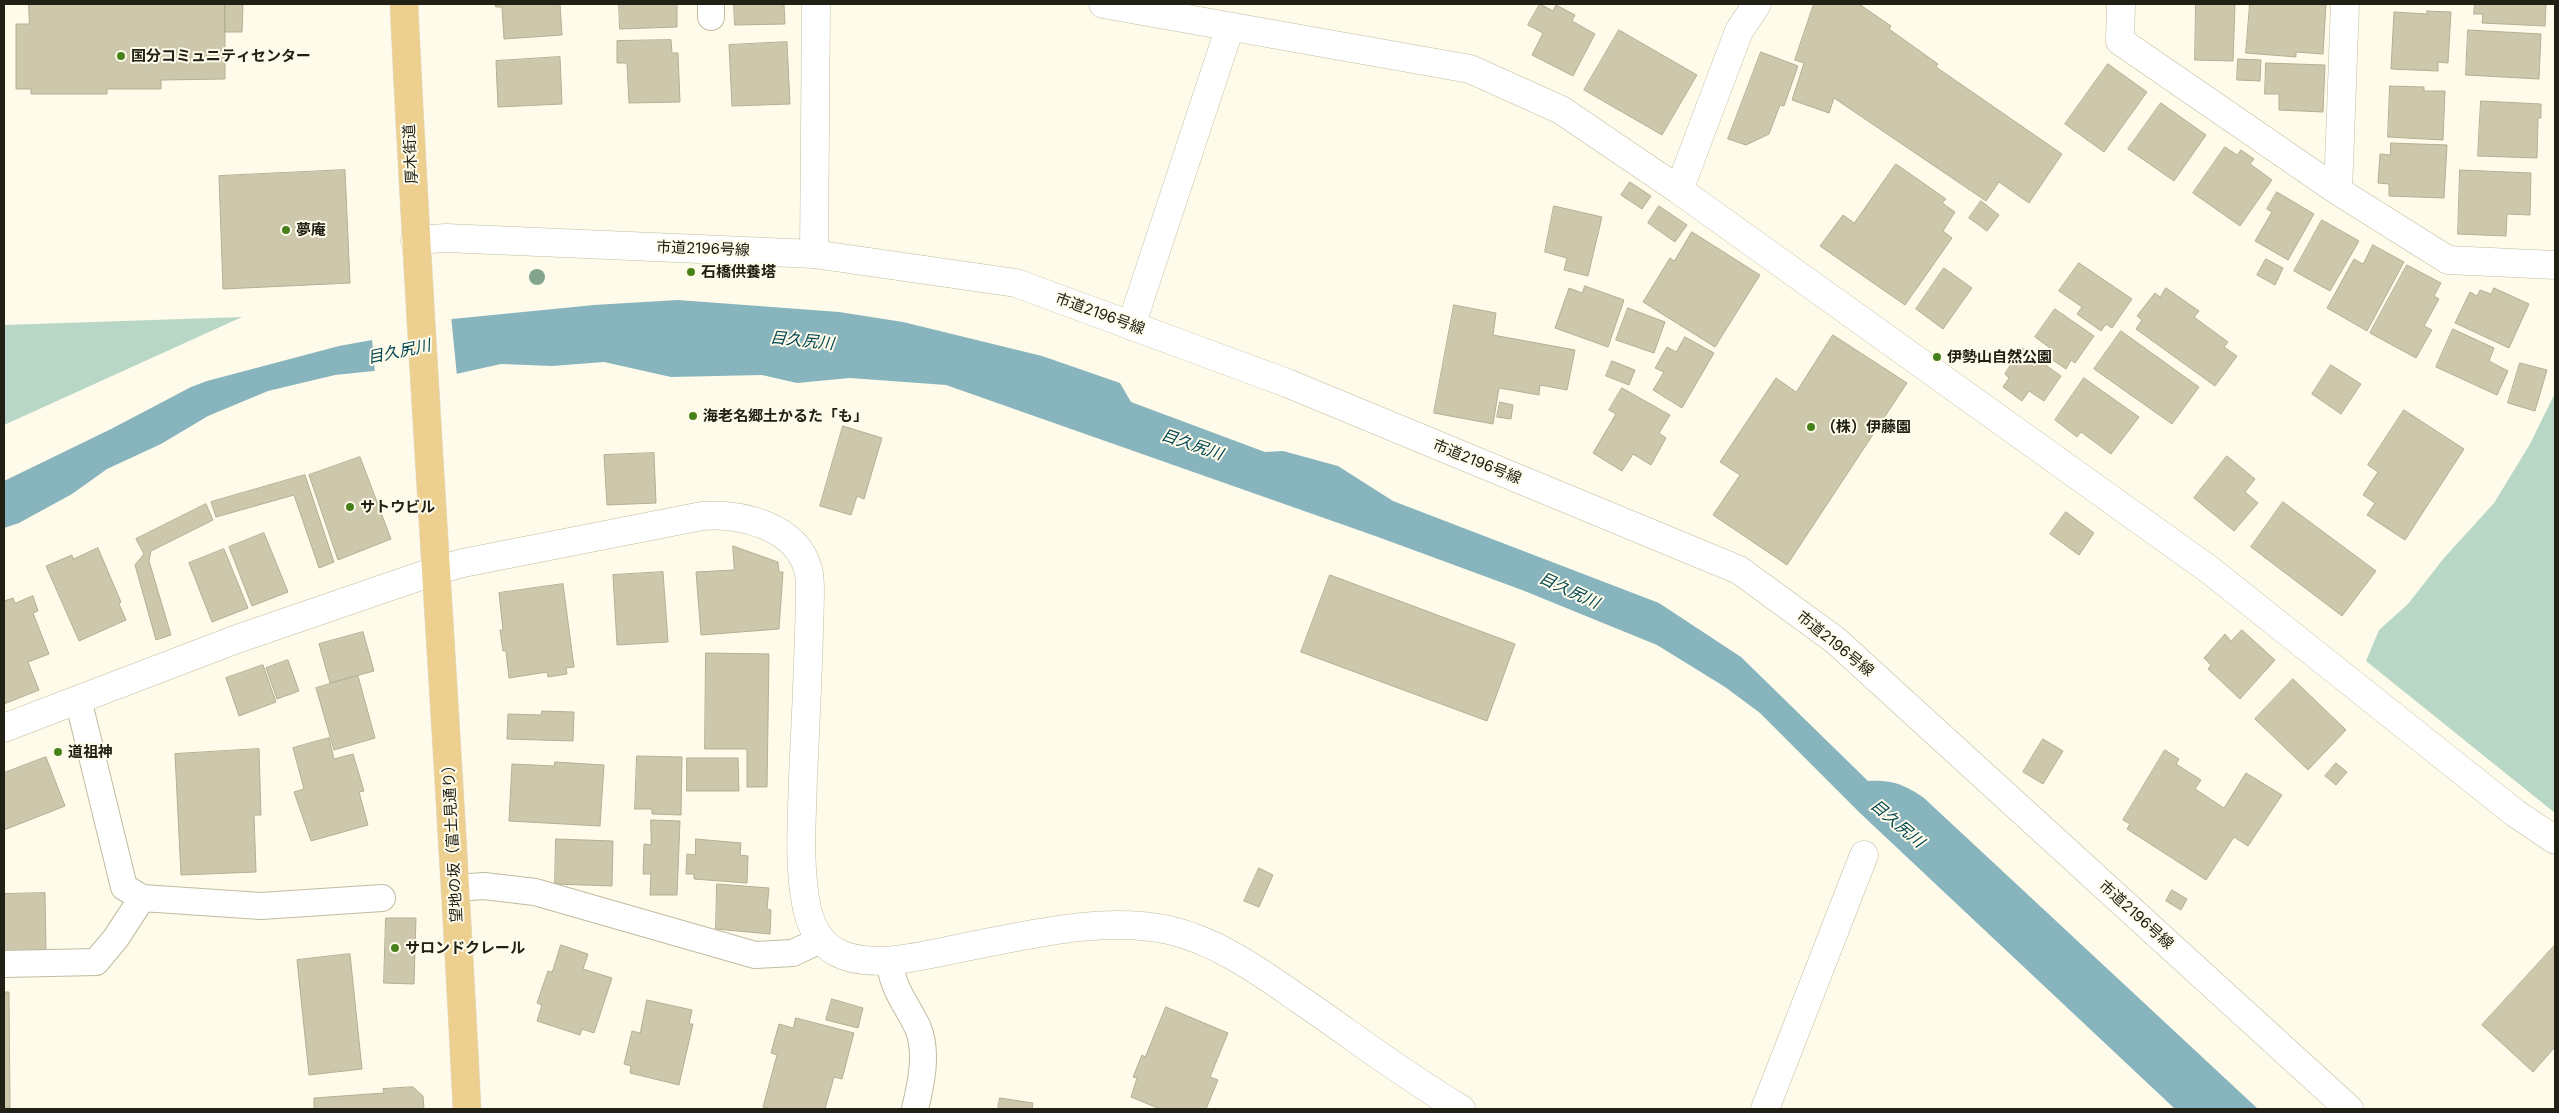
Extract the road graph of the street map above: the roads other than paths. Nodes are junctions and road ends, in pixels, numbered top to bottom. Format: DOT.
graph roads {
  1 [pos="404,4"];
  2 [pos="816,4"];
  3 [pos="1103,4"];
  4 [pos="1757,4"];
  5 [pos="2121,4"];
  6 [pos="2345,4"];
  7 [pos="1230,27"];
  8 [pos="1679,190"];
  9 [pos="2338,191"];
  10 [pos="415,240"];
  11 [pos="814,254"];
  12 [pos="2555,266"];
  13 [pos="1131,326"];
  14 [pos="428,434"];
  15 [pos="438,570"];
  16 [pos="78,699"];
  17 [pos="4,728"];
  18 [pos="2555,840"];
  19 [pos="1864,855"];
  20 [pos="456,888"];
  21 [pos="142,898"];
  22 [pos="382,898"];
  23 [pos="820,940"];
  24 [pos="890,960"];
  25 [pos="4,964"];
  26 [pos="467,1109"];
  27 [pos="915,1109"];
  28 [pos="1461,1109"];
  29 [pos="1765,1109"];
  30 [pos="2349,1109"];
  1 -- 10 [label="main road, 厚木街道"];
  2 -- 11 [label="street"];
  3 -- 7 [label="street"];
  4 -- 8 [label="street"];
  5 -- 9 [label="street"];
  6 -- 9 [label="street"];
  7 -- 8 [label="street"];
  7 -- 13 [label="street"];
  8 -- 18 [label="street"];
  9 -- 12 [label="street"];
  10 -- 11 [label="street, 市道2196号線"];
  10 -- 14 [label="main road, 厚木街道"];
  11 -- 13 [label="street, 市道2196号線"];
  13 -- 30 [label="street, 市道2196号線"];
  14 -- 15 [label="main road, 望地の坂（富士見通り）"];
  15 -- 16 [label="street"];
  15 -- 20 [label="main road, 望地の坂（富士見通り）"];
  15 -- 23 [label="street"];
  16 -- 17 [label="street"];
  16 -- 21 [label="lane"];
  19 -- 29 [label="street"];
  20 -- 23 [label="lane"];
  20 -- 26 [label="main road, 望地の坂（富士見通り）"];
  21 -- 22 [label="lane"];
  21 -- 25 [label="lane"];
  23 -- 24 [label="street"];
  24 -- 27 [label="lane"];
  24 -- 28 [label="street"];
}
